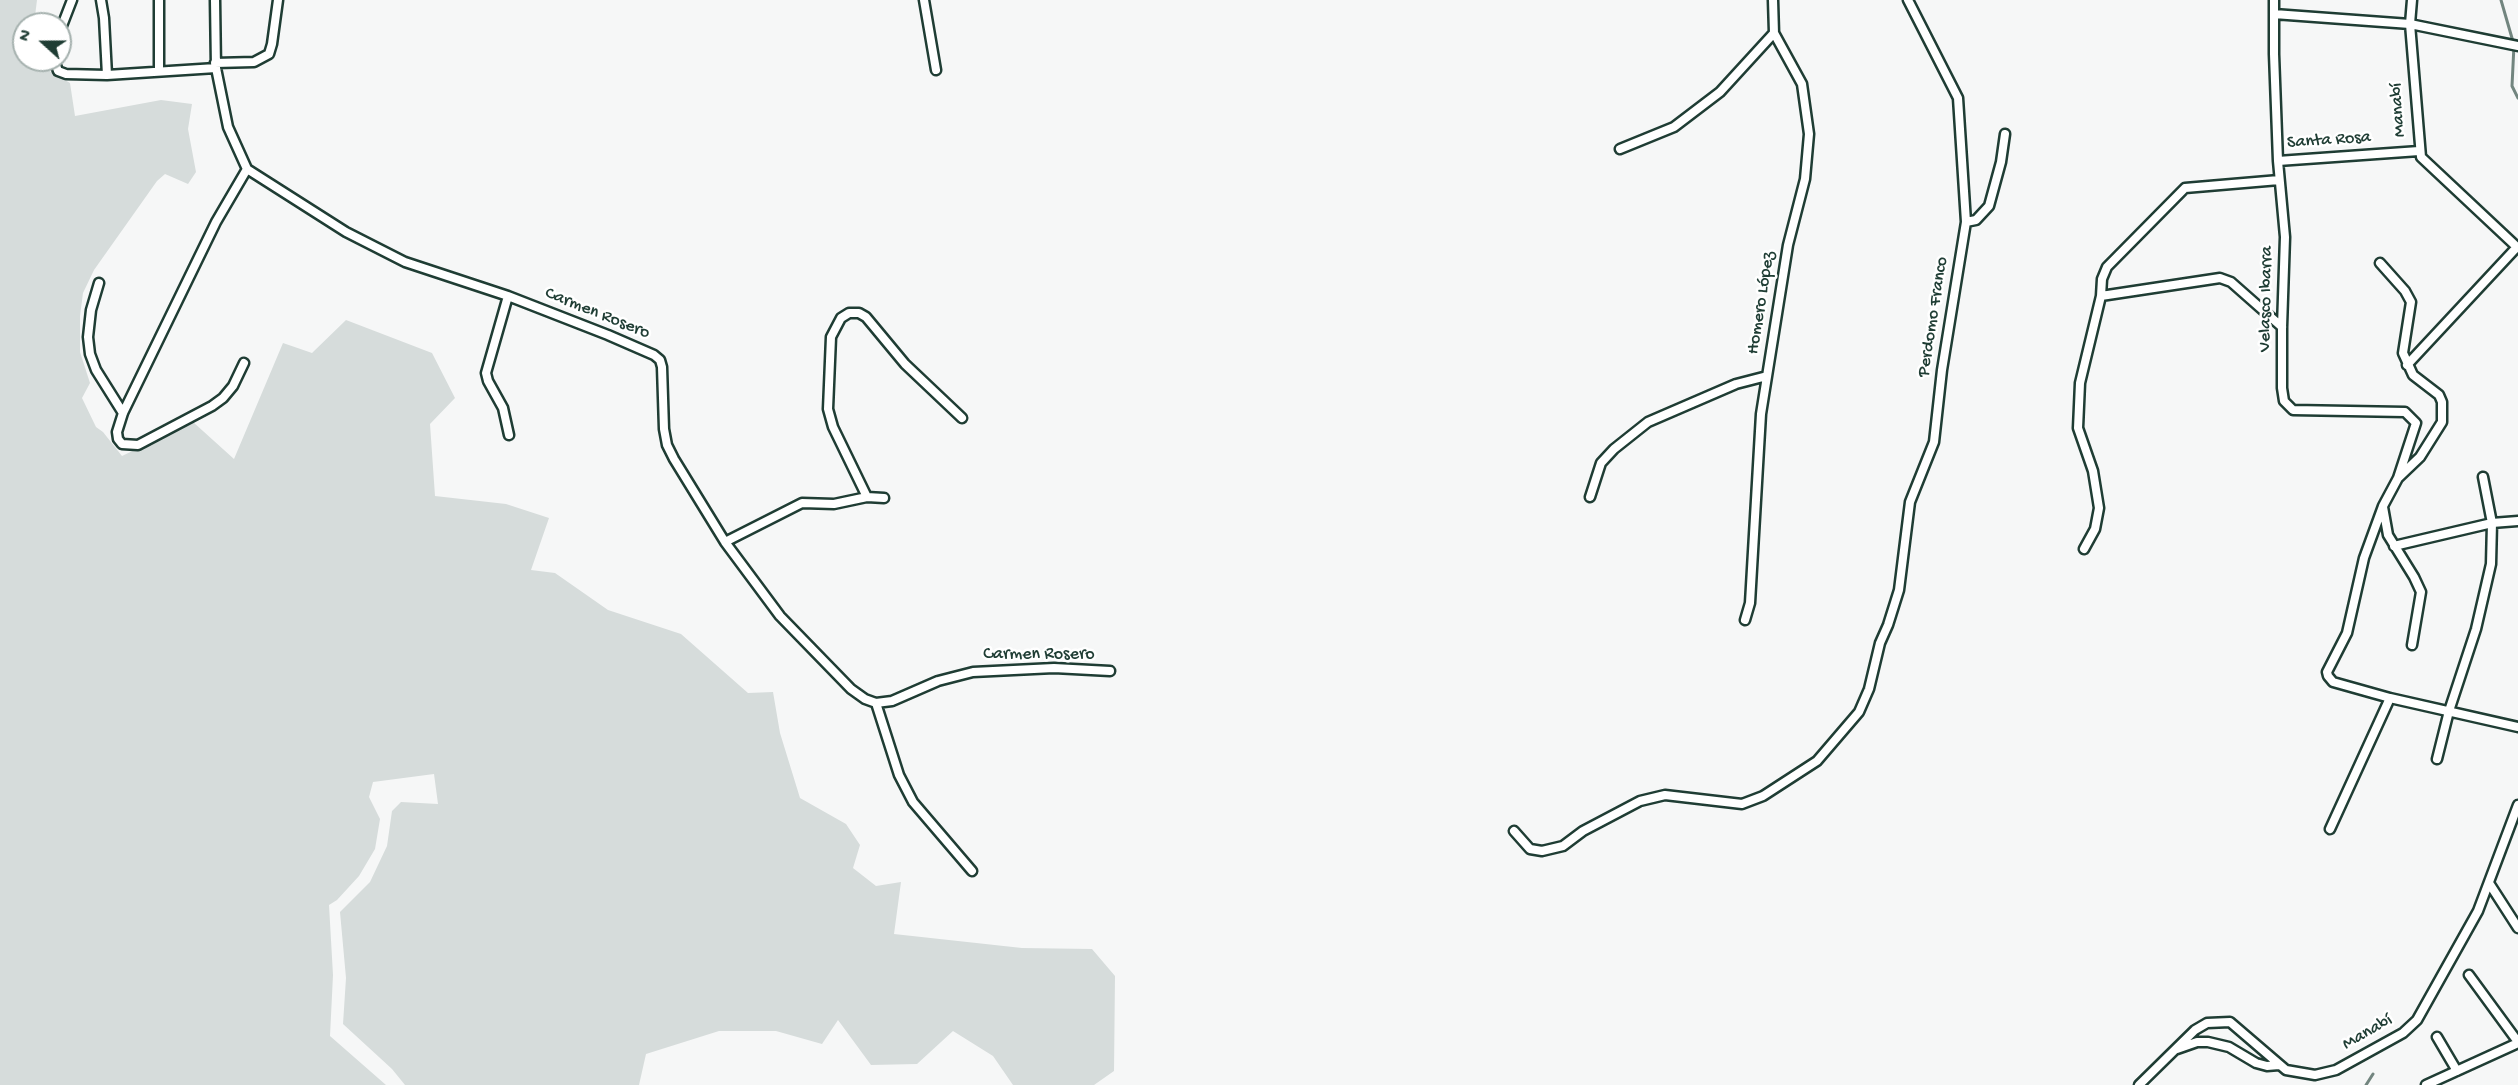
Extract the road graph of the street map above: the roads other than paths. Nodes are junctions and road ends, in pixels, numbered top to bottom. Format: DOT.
graph roads {
  1 [pos="101,0"];
  2 [pos="159,0"];
  3 [pos="215,0"];
  4 [pos="278,0"];
  5 [pos="924,0"];
  6 [pos="1773,0"];
  7 [pos="1908,0"];
  8 [pos="2274,0"];
  9 [pos="2412,0"];
  10 [pos="2274,14"];
  11 [pos="2410,24"];
  12 [pos="1774,33"];
  13 [pos="2518,46"];
  14 [pos="215,66"];
  15 [pos="159,70"];
  16 [pos="936,70"];
  17 [pos="61,72"];
  18 [pos="107,75"];
  19 [pos="2005,134"];
  20 [pos="1620,148"];
  21 [pos="2418,151"];
  22 [pos="2278,161"];
  23 [pos="247,169"];
  24 [pos="2279,180"];
  25 [pos="1966,222"];
  26 [pos="2518,248"];
  27 [pos="2380,263"];
  28 [pos="99,283"];
  29 [pos="508,296"];
  30 [pos="2101,296"];
  31 [pos="2282,327"];
  32 [pos="244,363"];
  33 [pos="2407,365"];
  34 [pos="1767,376"];
  35 [pos="123,413"];
  36 [pos="962,418"];
  37 [pos="509,435"];
  38 [pos="2483,477"];
  39 [pos="2397,478"];
  40 [pos="1590,497"];
  41 [pos="867,498"];
  42 [pos="884,498"];
  43 [pos="2383,506"];
  44 [pos="2518,521"];
  45 [pos="2492,523"];
  46 [pos="725,542"];
  47 [pos="2394,546"];
  48 [pos="2084,549"];
  49 [pos="1744,620"];
  50 [pos="2412,645"];
  51 [pos="1110,671"];
  52 [pos="2390,698"];
  53 [pos="876,703"];
  54 [pos="2449,711"];
  55 [pos="2518,727"];
  56 [pos="2438,759"];
  57 [pos="2518,805"];
  58 [pos="2330,829"];
  59 [pos="1514,831"];
  60 [pos="972,871"];
  61 [pos="2489,883"];
  62 [pos="2518,928"];
  63 [pos="2469,975"];
  64 [pos="2437,1037"];
  65 [pos="2518,1043"];
  66 [pos="2173,1051"];
  67 [pos="2279,1065"];
  68 [pos="2457,1071"];
  69 [pos="2139,1085"];
  70 [pos="2426,1085"];
  1 -- 18 [label="street"];
  2 -- 15 [label="street"];
  3 -- 14 [label="street"];
  4 -- 14 [label="street"];
  5 -- 16 [label="street"];
  6 -- 12 [label="street, Homero López"];
  7 -- 25 [label="street, Perdomo Franco"];
  8 -- 10 [label="street, Velasco Ibarra"];
  9 -- 11 [label="street, Manabí"];
  10 -- 11 [label="street"];
  10 -- 22 [label="street, Velasco Ibarra"];
  11 -- 13 [label="street"];
  11 -- 21 [label="street, Manabí"];
  12 -- 20 [label="street"];
  12 -- 34 [label="street, Homero López"];
  14 -- 15 [label="street"];
  14 -- 23 [label="street"];
  15 -- 18 [label="street"];
  17 -- 18 [label="street"];
  19 -- 25 [label="street"];
  21 -- 22 [label="street, Santa Rosa"];
  21 -- 26 [label="street, Manabí"];
  22 -- 24 [label="street, Velasco Ibarra"];
  23 -- 29 [label="street, Carmen Rosero"];
  23 -- 35 [label="street"];
  24 -- 30 [label="street"];
  24 -- 31 [label="street, Velasco Ibarra"];
  25 -- 59 [label="street, Perdomo Franco"];
  26 -- 33 [label="street"];
  27 -- 33 [label="street"];
  28 -- 35 [label="street"];
  29 -- 37 [label="street"];
  29 -- 46 [label="street, Carmen Rosero"];
  30 -- 31 [label="street"];
  30 -- 48 [label="street"];
  31 -- 39 [label="street, Velasco Ibarra"];
  32 -- 35 [label="street"];
  33 -- 39 [label="street"];
  34 -- 40 [label="street"];
  34 -- 49 [label="street, Homero López"];
  36 -- 41 [label="street"];
  38 -- 45 [label="street"];
  39 -- 43 [label="street"];
  41 -- 42 [label="street"];
  41 -- 46 [label="street"];
  43 -- 47 [label="street"];
  43 -- 52 [label="street"];
  44 -- 45 [label="street"];
  45 -- 47 [label="street"];
  45 -- 54 [label="street"];
  46 -- 53 [label="street, Carmen Rosero"];
  47 -- 50 [label="street"];
  51 -- 53 [label="street, Carmen Rosero"];
  52 -- 54 [label="street"];
  52 -- 58 [label="street"];
  53 -- 60 [label="street"];
  54 -- 55 [label="street"];
  54 -- 56 [label="street"];
  57 -- 61 [label="street, Manabí"];
  61 -- 62 [label="street"];
  61 -- 67 [label="street, Manabí"];
  63 -- 65 [label="street"];
  64 -- 68 [label="street"];
  65 -- 68 [label="street"];
  66 -- 67 [label="street"];
  66 -- 67 [label="street, Manabí"];
  66 -- 69 [label="street, Manabí"];
  68 -- 70 [label="street"];
}
